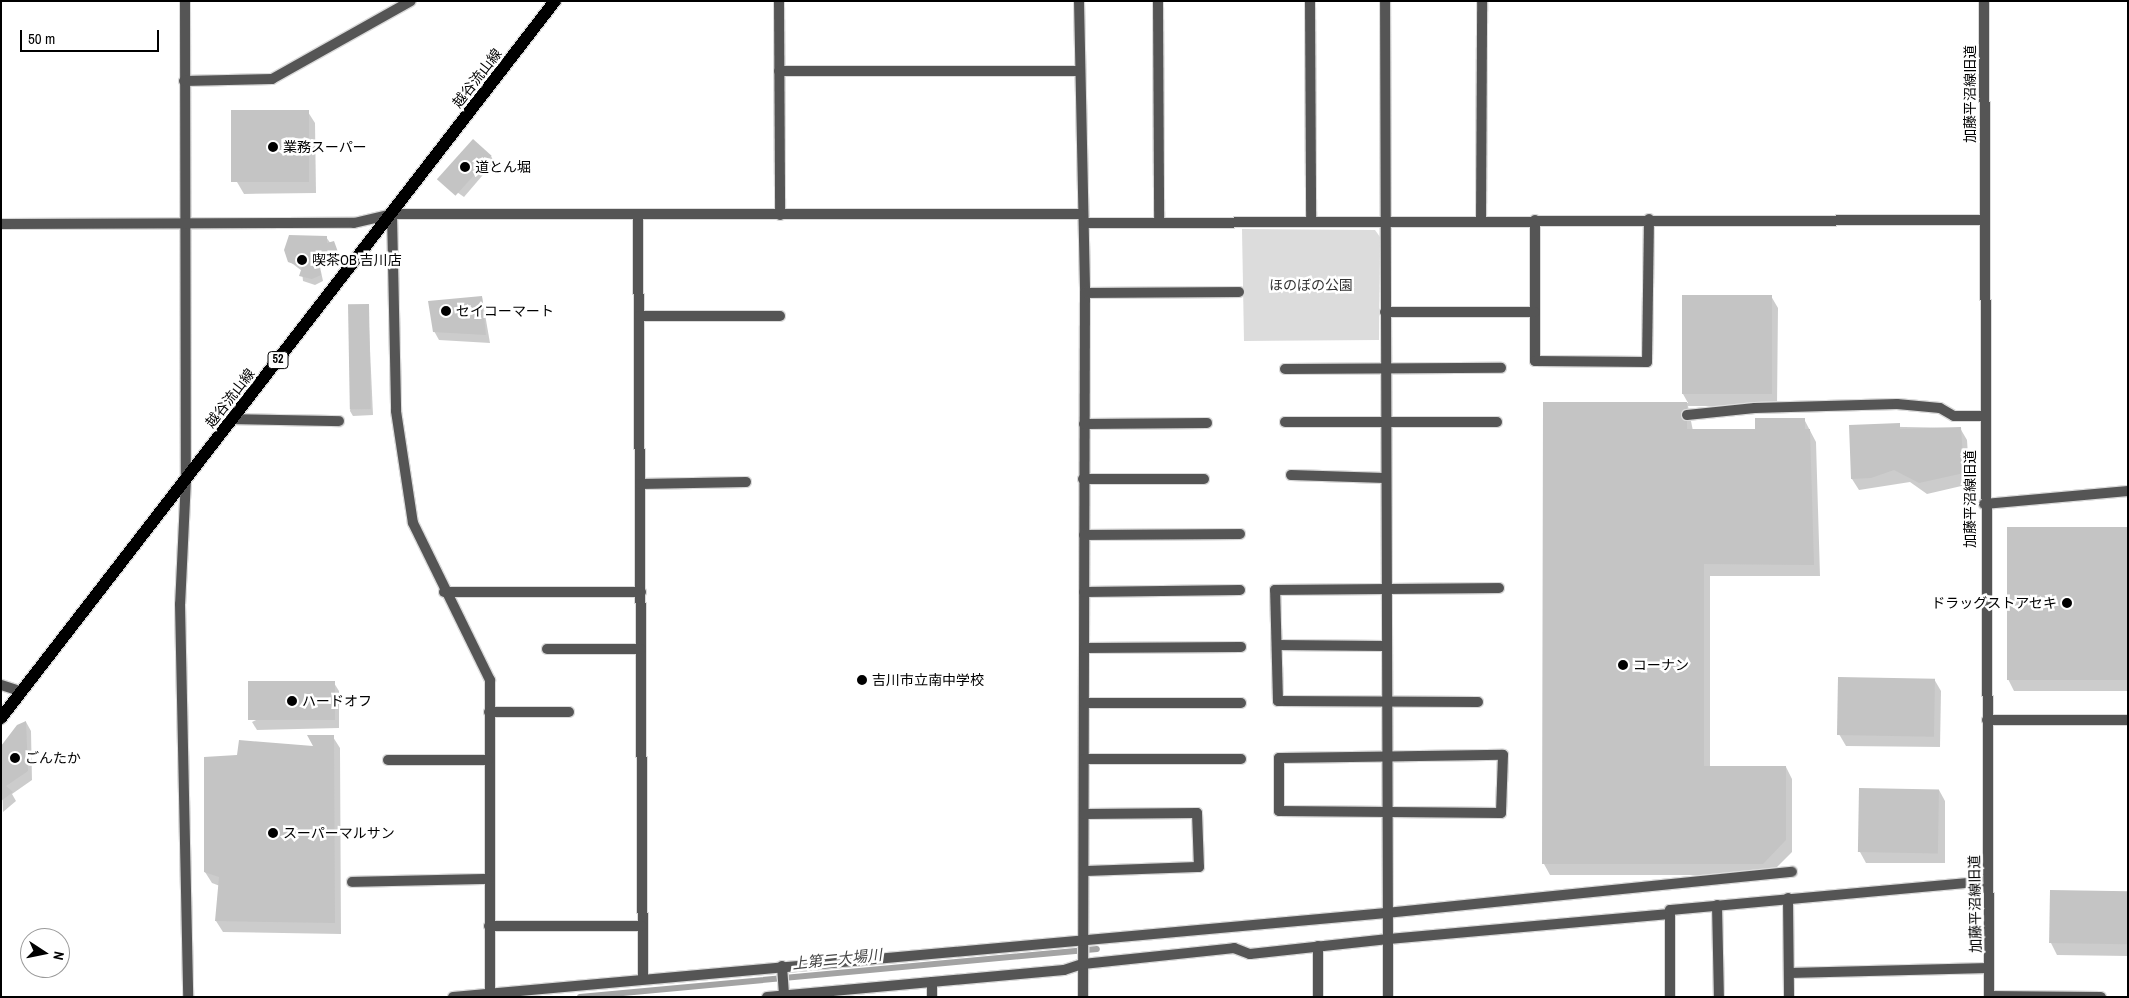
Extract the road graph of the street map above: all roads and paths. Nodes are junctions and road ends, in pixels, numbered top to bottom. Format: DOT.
graph roads {
  1 [pos="185,1"];
  2 [pos="411,1"];
  3 [pos="555,1"];
  4 [pos="778,1"];
  5 [pos="1079,1"];
  6 [pos="1158,1"];
  7 [pos="1310,1"];
  8 [pos="1385,1"];
  9 [pos="1482,1"];
  10 [pos="1984,1"];
  11 [pos="779,71"];
  12 [pos="1080,71"];
  13 [pos="184,80"];
  14 [pos="392,214"];
  15 [pos="638,214"];
  16 [pos="780,215"];
  17 [pos="1082,218"];
  18 [pos="1649,219"];
  19 [pos="1535,220"];
  20 [pos="1983,220"];
  21 [pos="1481,221"];
  22 [pos="186,222"];
  23 [pos="1159,222"];
  24 [pos="1311,222"];
  25 [pos="1385,222"];
  26 [pos="1,224"];
  27 [pos="1239,292"];
  28 [pos="1085,293"];
  29 [pos="1385,312"];
  30 [pos="1535,312"];
  31 [pos="639,316"];
  32 [pos="780,316"];
  33 [pos="1385,368"];
  34 [pos="1501,368"];
  35 [pos="1285,369"];
  36 [pos="1687,415"];
  37 [pos="1983,416"];
  38 [pos="233,419"];
  39 [pos="339,421"];
  40 [pos="1285,422"];
  41 [pos="1385,422"];
  42 [pos="1497,422"];
  43 [pos="1207,423"];
  44 [pos="1084,424"];
  45 [pos="1291,476"];
  46 [pos="1385,478"];
  47 [pos="186,479"];
  48 [pos="1083,479"];
  49 [pos="1204,479"];
  50 [pos="746,482"];
  51 [pos="640,484"];
  52 [pos="2128,491"];
  53 [pos="1984,504"];
  54 [pos="1240,534"];
  55 [pos="1084,535"];
  56 [pos="1499,588"];
  57 [pos="1240,590"];
  58 [pos="444,592"];
  59 [pos="641,592"];
  60 [pos="1084,592"];
  61 [pos="1386,592"];
  62 [pos="1277,645"];
  63 [pos="1385,646"];
  64 [pos="1241,647"];
  65 [pos="1085,648"];
  66 [pos="547,649"];
  67 [pos="641,649"];
  68 [pos="1,685"];
  69 [pos="22,692"];
  70 [pos="1386,701"];
  71 [pos="1478,702"];
  72 [pos="1084,703"];
  73 [pos="1241,703"];
  74 [pos="489,712"];
  75 [pos="569,712"];
  76 [pos="1,718"];
  77 [pos="1987,720"];
  78 [pos="2128,720"];
  79 [pos="1386,756"];
  80 [pos="1084,759"];
  81 [pos="1241,759"];
  82 [pos="388,760"];
  83 [pos="488,760"];
  84 [pos="1386,812"];
  85 [pos="1084,814"];
  86 [pos="1084,871"];
  87 [pos="1792,872"];
  88 [pos="489,879"];
  89 [pos="1988,881"];
  90 [pos="352,882"];
  91 [pos="1788,898"];
  92 [pos="1718,906"];
  93 [pos="1670,914"];
  94 [pos="1386,916"];
  95 [pos="489,926"];
  96 [pos="642,926"];
  97 [pos="1388,935"];
  98 [pos="1084,939"];
  99 [pos="1318,946"];
  100 [pos="1083,960"];
  101 [pos="782,966"];
  102 [pos="1989,968"];
  103 [pos="1789,973"];
  104 [pos="643,978"];
  105 [pos="932,982"];
  106 [pos="490,995"];
  107 [pos="784,996"];
  108 [pos="1989,996"];
  109 [pos="188,997"];
  110 [pos="453,997"];
  111 [pos="767,997"];
  112 [pos="932,997"];
  113 [pos="1083,997"];
  114 [pos="1318,997"];
  115 [pos="1388,997"];
  116 [pos="1670,997"];
  117 [pos="1719,997"];
  118 [pos="1789,997"];
  119 [pos="2100,997"];
  1 -- 13 [label="street"];
  2 -- 13 [label="street"];
  3 -- 14 [label="main road, 越谷流山線 / 52"];
  4 -- 11 [label="street"];
  5 -- 12 [label="street"];
  6 -- 23 [label="street"];
  7 -- 24 [label="street"];
  8 -- 25 [label="street"];
  9 -- 21 [label="street"];
  10 -- 20 [label="street, 加藤平沼線旧道"];
  11 -- 12 [label="street"];
  11 -- 16 [label="street"];
  12 -- 17 [label="street"];
  13 -- 22 [label="street"];
  14 -- 15 [label="street"];
  14 -- 22 [label="street"];
  14 -- 38 [label="main road, 越谷流山線 / 52"];
  14 -- 58 [label="street"];
  15 -- 16 [label="street"];
  15 -- 31 [label="street"];
  16 -- 17 [label="street"];
  17 -- 23 [label="street"];
  17 -- 28 [label="street"];
  18 -- 19 [label="street"];
  18 -- 20 [label="street"];
  18 -- 30 [label="street"];
  19 -- 21 [label="street"];
  19 -- 30 [label="street"];
  20 -- 37 [label="street, 加藤平沼線旧道"];
  21 -- 25 [label="street"];
  22 -- 26 [label="street"];
  22 -- 47 [label="street"];
  23 -- 24 [label="street"];
  24 -- 25 [label="street"];
  25 -- 29 [label="street"];
  27 -- 28 [label="street"];
  28 -- 44 [label="street"];
  29 -- 30 [label="street"];
  29 -- 33 [label="street"];
  31 -- 32 [label="street"];
  31 -- 51 [label="street"];
  33 -- 34 [label="street"];
  33 -- 35 [label="street"];
  33 -- 41 [label="street"];
  36 -- 37 [label="street"];
  37 -- 53 [label="street, 加藤平沼線旧道"];
  38 -- 39 [label="street"];
  38 -- 47 [label="main road, 越谷流山線 / 52"];
  40 -- 41 [label="street"];
  41 -- 42 [label="street"];
  41 -- 46 [label="street"];
  43 -- 44 [label="street"];
  44 -- 48 [label="street"];
  45 -- 46 [label="street"];
  46 -- 61 [label="street"];
  47 -- 69 [label="main road, 越谷流山線 / 52"];
  47 -- 109 [label="street"];
  48 -- 49 [label="street"];
  48 -- 55 [label="street"];
  50 -- 51 [label="street"];
  51 -- 59 [label="street"];
  52 -- 53 [label="street"];
  53 -- 77 [label="street, 加藤平沼線旧道"];
  54 -- 55 [label="street"];
  55 -- 60 [label="street"];
  56 -- 61 [label="street"];
  57 -- 60 [label="street"];
  58 -- 59 [label="street"];
  58 -- 74 [label="street"];
  59 -- 67 [label="street"];
  60 -- 65 [label="street"];
  61 -- 62 [label="street"];
  61 -- 63 [label="street"];
  62 -- 63 [label="street"];
  62 -- 70 [label="street"];
  63 -- 70 [label="street"];
  64 -- 65 [label="street"];
  65 -- 72 [label="street"];
  66 -- 67 [label="street"];
  67 -- 96 [label="street"];
  68 -- 69 [label="street"];
  69 -- 76 [label="main road, 越谷流山線 / 52"];
  70 -- 71 [label="street"];
  70 -- 79 [label="street"];
  72 -- 73 [label="street"];
  72 -- 80 [label="street"];
  74 -- 75 [label="street"];
  74 -- 83 [label="street"];
  77 -- 78 [label="street"];
  77 -- 89 [label="street, 加藤平沼線旧道"];
  79 -- 84 [label="street"];
  79 -- 84 [label="street"];
  79 -- 84 [label="street"];
  80 -- 81 [label="street"];
  80 -- 85 [label="street"];
  82 -- 83 [label="street"];
  83 -- 88 [label="street"];
  84 -- 94 [label="street"];
  85 -- 86 [label="street"];
  85 -- 86 [label="street"];
  86 -- 98 [label="street"];
  87 -- 94 [label="street"];
  88 -- 90 [label="street"];
  88 -- 95 [label="street"];
  89 -- 91 [label="street"];
  89 -- 102 [label="street, 加藤平沼線旧道"];
  91 -- 92 [label="street"];
  91 -- 103 [label="street"];
  92 -- 93 [label="street"];
  92 -- 117 [label="street"];
  93 -- 97 [label="street"];
  93 -- 116 [label="street"];
  94 -- 97 [label="street"];
  94 -- 98 [label="street"];
  95 -- 96 [label="street"];
  95 -- 106 [label="street"];
  96 -- 104 [label="street"];
  97 -- 99 [label="street"];
  97 -- 115 [label="street"];
  98 -- 100 [label="street"];
  98 -- 101 [label="street"];
  99 -- 100 [label="street"];
  99 -- 114 [label="street"];
  100 -- 105 [label="street"];
  100 -- 113 [label="street"];
  101 -- 104 [label="street"];
  101 -- 107 [label="street"];
  102 -- 103 [label="street"];
  102 -- 108 [label="street, 加藤平沼線旧道"];
  103 -- 118 [label="street"];
  104 -- 106 [label="street"];
  105 -- 107 [label="street"];
  105 -- 112 [label="street"];
  106 -- 110 [label="street"];
  107 -- 111 [label="street"];
  108 -- 119 [label="street"];
}
